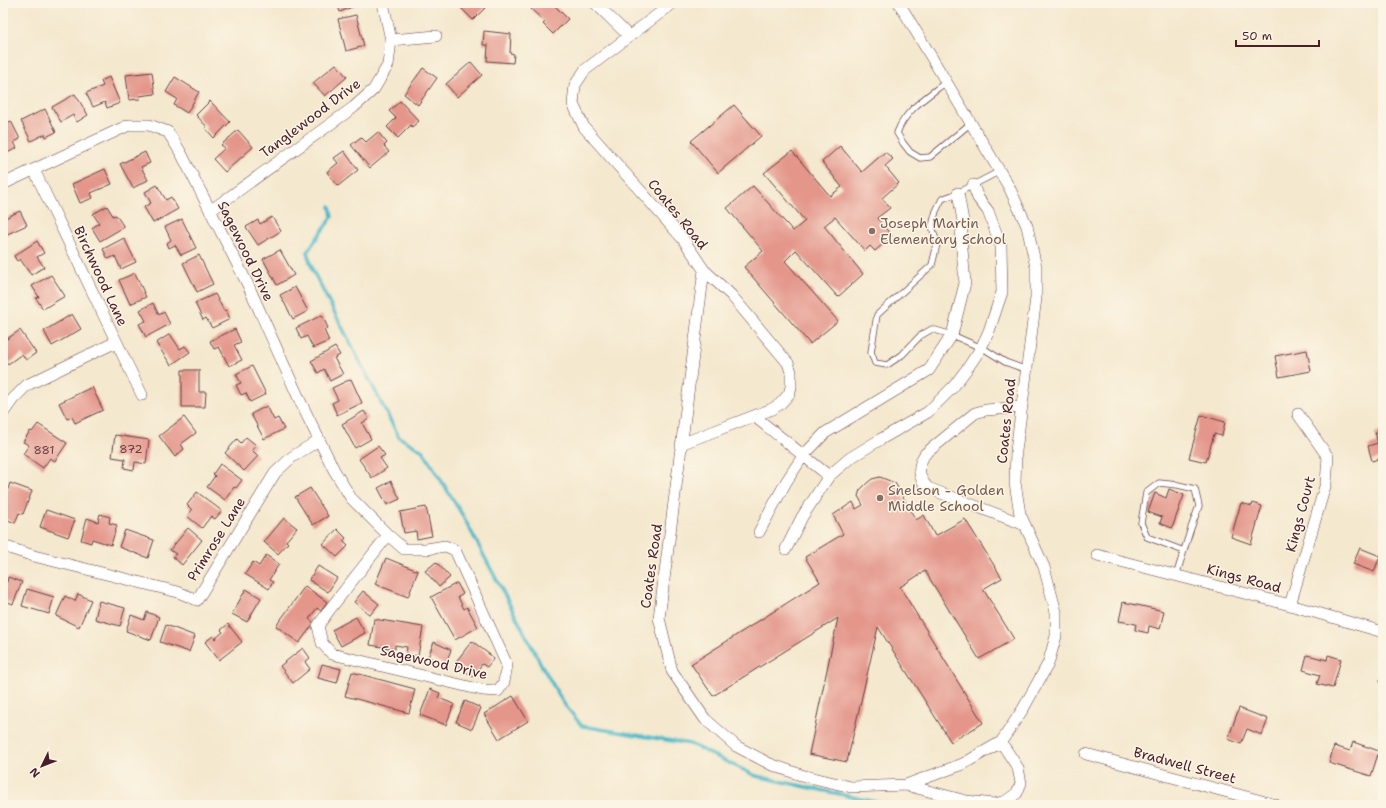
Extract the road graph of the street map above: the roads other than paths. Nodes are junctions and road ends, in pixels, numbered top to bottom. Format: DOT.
graph roads {
  1 [pos="383,3"];
  2 [pos="595,3"];
  3 [pos="673,3"];
  4 [pos="898,3"];
  5 [pos="436,36"];
  6 [pos="629,36"];
  7 [pos="391,40"];
  8 [pos="946,82"];
  9 [pos="971,123"];
  10 [pos="34,170"];
  11 [pos="1000,171"];
  12 [pos="3,184"];
  13 [pos="973,185"];
  14 [pos="958,193"];
  15 [pos="210,211"];
  16 [pos="704,270"];
  17 [pos="952,335"];
  18 [pos="116,342"];
  19 [pos="981,348"];
  20 [pos="1027,370"];
  21 [pos="142,395"];
  22 [pos="1022,407"];
  23 [pos="3,413"];
  24 [pos="1298,414"];
  25 [pos="754,416"];
  26 [pos="319,440"];
  27 [pos="681,444"];
  28 [pos="803,456"];
  29 [pos="829,476"];
  30 [pos="1025,525"];
  31 [pos="759,532"];
  32 [pos="388,535"];
  33 [pos="3,546"];
  34 [pos="786,549"];
  35 [pos="1184,551"];
  36 [pos="1097,555"];
  37 [pos="1176,576"];
  38 [pos="1290,606"];
  39 [pos="1383,632"];
  40 [pos="1001,742"];
  41 [pos="1086,754"];
  42 [pos="906,785"];
  43 [pos="1276,805"];
  1 -- 7 [label="street, Tanglewood Drive"];
  2 -- 6 [label="street"];
  3 -- 6 [label="street, Coates Road"];
  4 -- 8 [label="street, Coates Road"];
  5 -- 7 [label="street"];
  6 -- 16 [label="street, Coates Road"];
  7 -- 15 [label="street, Tanglewood Drive"];
  8 -- 9 [label="street, Coates Road"];
  8 -- 9 [label="lane"];
  9 -- 11 [label="street, Coates Road"];
  10 -- 12 [label="street, Sagewood Drive"];
  10 -- 15 [label="street, Sagewood Drive"];
  10 -- 18 [label="street, Birchwood Lane"];
  11 -- 13 [label="lane"];
  11 -- 20 [label="street, Coates Road"];
  13 -- 14 [label="lane"];
  13 -- 19 [label="street"];
  14 -- 17 [label="street"];
  14 -- 17 [label="lane"];
  15 -- 26 [label="street, Sagewood Drive"];
  16 -- 25 [label="street"];
  16 -- 27 [label="street, Coates Road"];
  17 -- 19 [label="lane"];
  17 -- 28 [label="street"];
  18 -- 21 [label="street, Birchwood Lane"];
  18 -- 23 [label="street"];
  19 -- 20 [label="lane"];
  19 -- 29 [label="street"];
  20 -- 22 [label="street, Coates Road"];
  22 -- 30 [label="street, Coates Road"];
  22 -- 30 [label="street"];
  24 -- 38 [label="street, Kings Court"];
  25 -- 27 [label="street"];
  25 -- 28 [label="street"];
  26 -- 32 [label="street, Sagewood Drive"];
  26 -- 33 [label="street, Primrose Lane"];
  27 -- 42 [label="street, Coates Road"];
  28 -- 29 [label="street"];
  28 -- 31 [label="street"];
  29 -- 34 [label="street"];
  30 -- 40 [label="street, Coates Road"];
  32 -- 32 [label="street, Sagewood Drive"];
  35 -- 35 [label="lane"];
  35 -- 37 [label="lane"];
  36 -- 37 [label="street, Kings Road"];
  37 -- 38 [label="street, Kings Road"];
  38 -- 39 [label="street, Kings Road"];
  40 -- 42 [label="street, Coates Road"];
  40 -- 42 [label="street"];
  41 -- 43 [label="street, Bradwell Street"];
}
